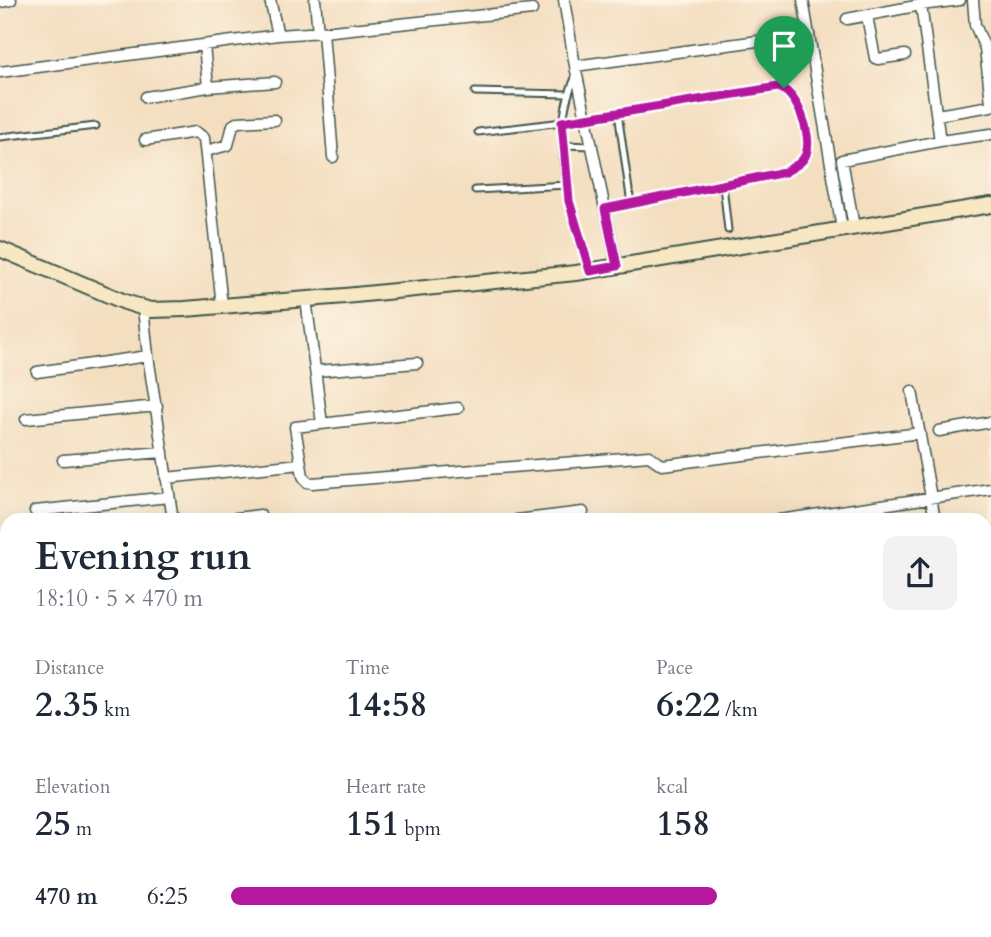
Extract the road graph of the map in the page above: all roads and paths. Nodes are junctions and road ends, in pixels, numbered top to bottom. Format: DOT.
graph roads {
  1 [pos="11,0"];
  2 [pos="270,0"];
  3 [pos="315,0"];
  4 [pos="564,0"];
  5 [pos="803,0"];
  6 [pos="960,0"];
  7 [pos="972,0"];
  8 [pos="0,2"];
  9 [pos="921,5"];
  10 [pos="532,10"];
  11 [pos="867,16"];
  12 [pos="847,19"];
  13 [pos="321,32"];
  14 [pos="809,34"];
  15 [pos="278,35"];
  16 [pos="204,45"];
  17 [pos="905,55"];
  18 [pos="576,70"];
  19 [pos="0,72"];
  20 [pos="990,79"];
  21 [pos="275,82"];
  22 [pos="208,88"];
  23 [pos="475,92"];
  24 [pos="568,93"];
  25 [pos="146,97"];
  26 [pos="991,105"];
  27 [pos="618,113"];
  28 [pos="937,115"];
  29 [pos="587,118"];
  30 [pos="275,120"];
  31 [pos="562,122"];
  32 [pos="96,125"];
  33 [pos="478,132"];
  34 [pos="991,135"];
  35 [pos="0,137"];
  36 [pos="145,140"];
  37 [pos="940,141"];
  38 [pos="564,145"];
  39 [pos="592,146"];
  40 [pos="206,150"];
  41 [pos="333,157"];
  42 [pos="567,185"];
  43 [pos="723,185"];
  44 [pos="475,190"];
  45 [pos="631,204"];
  46 [pos="991,205"];
  47 [pos="605,209"];
  48 [pos="848,228"];
  49 [pos="728,230"];
  50 [pos="0,248"];
  51 [pos="617,266"];
  52 [pos="590,271"];
  53 [pos="306,299"];
  54 [pos="222,306"];
  55 [pos="143,308"];
  56 [pos="148,356"];
  57 [pos="417,363"];
  58 [pos="316,371"];
  59 [pos="37,372"];
  60 [pos="912,391"];
  61 [pos="157,406"];
  62 [pos="458,408"];
  63 [pos="26,419"];
  64 [pos="991,422"];
  65 [pos="322,424"];
  66 [pos="939,431"];
  67 [pos="920,433"];
  68 [pos="163,452"];
  69 [pos="63,460"];
  70 [pos="300,464"];
  71 [pos="166,478"];
  72 [pos="991,489"];
  73 [pos="932,496"];
  74 [pos="169,497"];
  75 [pos="35,511"];
  76 [pos="583,512"];
  77 [pos="172,513"];
  78 [pos="575,513"];
  79 [pos="824,513"];
  80 [pos="934,513"];
  1 -- 8 [label="street"];
  2 -- 15 [label="street"];
  3 -- 13 [label="street"];
  4 -- 18 [label="street"];
  5 -- 14 [label="street"];
  6 -- 9 [label="street"];
  7 -- 20 [label="street"];
  9 -- 11 [label="street"];
  9 -- 28 [label="street"];
  10 -- 13 [label="street"];
  11 -- 12 [label="street"];
  11 -- 17 [label="street"];
  13 -- 15 [label="street"];
  13 -- 41 [label="street"];
  14 -- 18 [label="street"];
  14 -- 48 [label="street"];
  15 -- 16 [label="street"];
  16 -- 19 [label="street"];
  16 -- 22 [label="street"];
  18 -- 24 [label="lane"];
  18 -- 29 [label="street"];
  20 -- 26 [label="street"];
  21 -- 22 [label="street"];
  22 -- 25 [label="street"];
  23 -- 24 [label="lane"];
  24 -- 31 [label="lane"];
  26 -- 28 [label="street"];
  27 -- 29 [label="lane"];
  27 -- 43 [label="lane"];
  27 -- 45 [label="lane"];
  28 -- 37 [label="street"];
  29 -- 31 [label="lane"];
  29 -- 39 [label="street"];
  30 -- 40 [label="street"];
  31 -- 33 [label="lane"];
  31 -- 38 [label="lane"];
  32 -- 35 [label="lane"];
  34 -- 37 [label="street"];
  36 -- 40 [label="street"];
  37 -- 48 [label="street"];
  38 -- 39 [label="lane"];
  38 -- 42 [label="lane"];
  39 -- 47 [label="street"];
  40 -- 54 [label="street"];
  42 -- 44 [label="lane"];
  42 -- 52 [label="lane"];
  43 -- 45 [label="lane"];
  43 -- 49 [label="lane"];
  45 -- 47 [label="lane"];
  46 -- 48 [label="main road"];
  47 -- 51 [label="street"];
  48 -- 51 [label="main road"];
  50 -- 55 [label="main road"];
  51 -- 52 [label="main road"];
  52 -- 53 [label="main road"];
  53 -- 54 [label="main road"];
  53 -- 58 [label="street"];
  54 -- 55 [label="main road"];
  55 -- 56 [label="street"];
  56 -- 59 [label="street"];
  56 -- 61 [label="street"];
  57 -- 58 [label="street"];
  58 -- 65 [label="street"];
  60 -- 67 [label="street"];
  61 -- 63 [label="street"];
  61 -- 68 [label="street"];
  62 -- 65 [label="street"];
  64 -- 66 [label="street"];
  65 -- 70 [label="street"];
  67 -- 70 [label="street"];
  67 -- 73 [label="street"];
  68 -- 69 [label="street"];
  68 -- 71 [label="street"];
  70 -- 71 [label="street"];
  71 -- 74 [label="street"];
  72 -- 73 [label="street"];
  73 -- 79 [label="street"];
  73 -- 80 [label="street"];
  74 -- 75 [label="street"];
  74 -- 77 [label="street"];
  76 -- 78 [label="street"];
}
